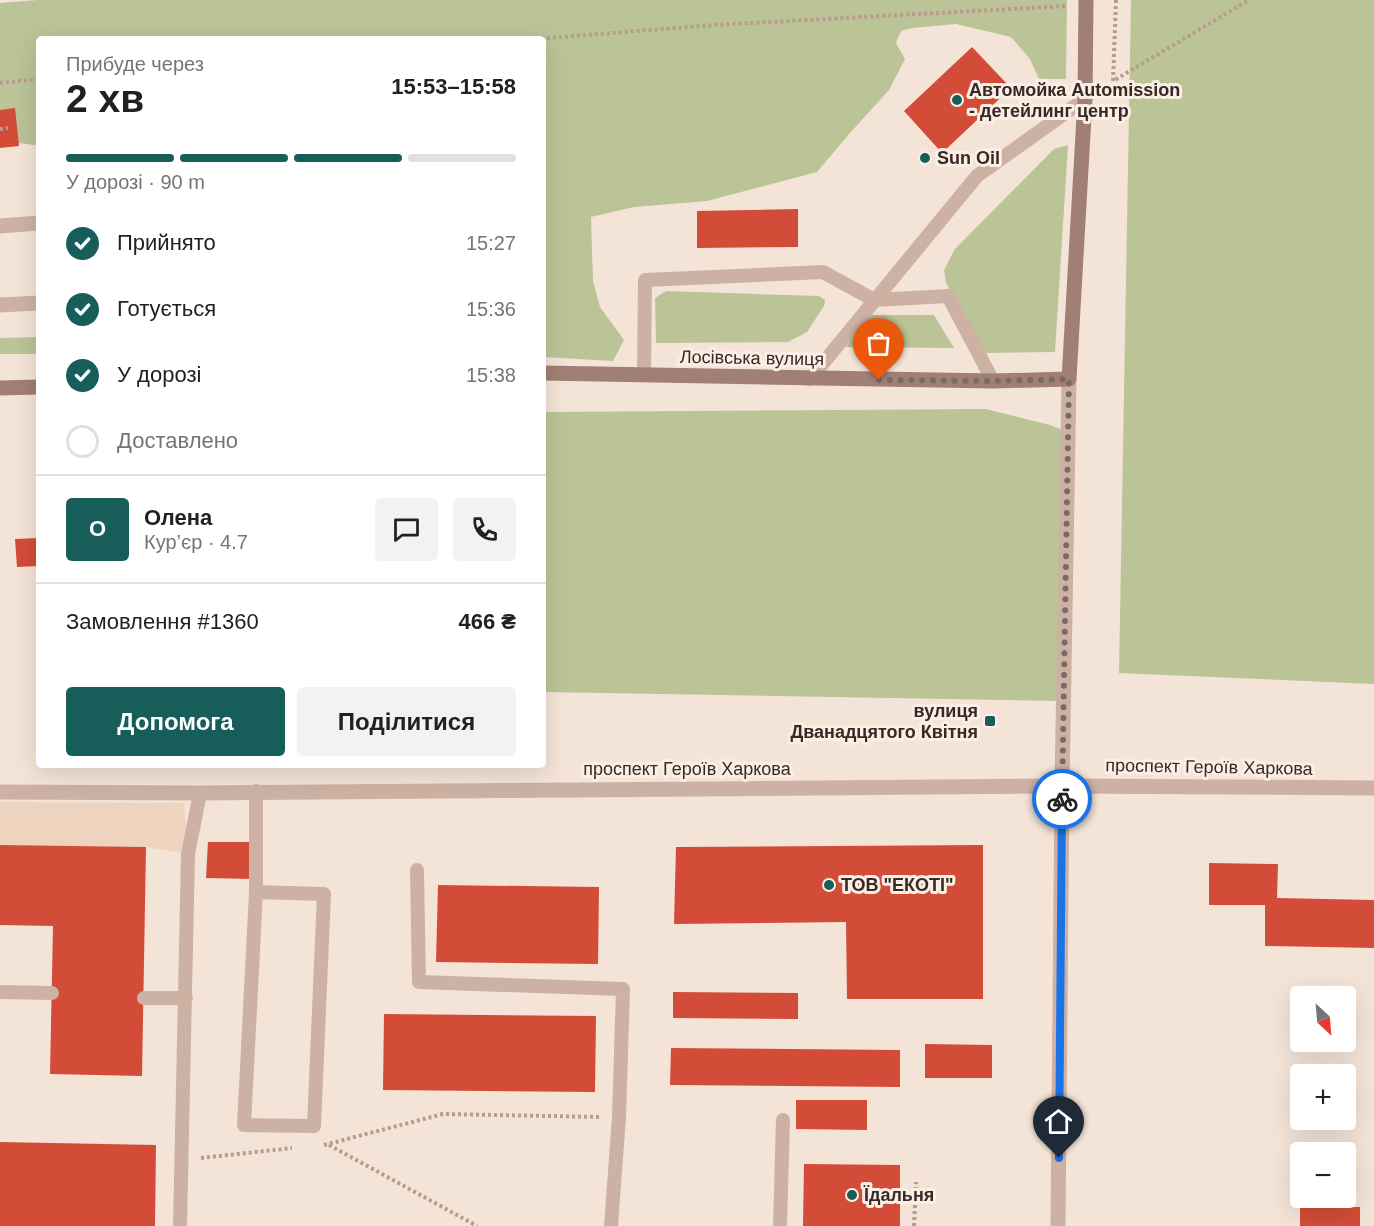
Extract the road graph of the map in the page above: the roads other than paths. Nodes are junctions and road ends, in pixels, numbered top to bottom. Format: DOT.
graph roads {
  1 [pos="1086,3"];
  2 [pos="1085,99"];
  3 [pos="36,223"];
  4 [pos="0,226"];
  5 [pos="874,300"];
  6 [pos="36,303"];
  7 [pos="0,305"];
  8 [pos="546,373"];
  9 [pos="644,375"];
  10 [pos="810,379"];
  11 [pos="1069,379"];
  12 [pos="993,381"];
  13 [pos="36,387"];
  14 [pos="0,388"];
  15 [pos="1062,786"];
  16 [pos="1374,788"];
  17 [pos="256,791"];
  18 [pos="0,792"];
  19 [pos="200,793"];
  20 [pos="417,870"];
  21 [pos="256,892"];
  22 [pos="0,992"];
  23 [pos="52,993"];
  24 [pos="144,998"];
  25 [pos="186,998"];
  26 [pos="783,1120"];
  27 [pos="180,1226"];
  28 [pos="610,1226"];
  29 [pos="780,1226"];
  30 [pos="1058,1226"];
  1 -- 2 [label="main road"];
  2 -- 5 [label="lane"];
  2 -- 11 [label="main road"];
  3 -- 4 [label="street"];
  5 -- 9 [label="lane"];
  5 -- 10 [label="lane"];
  5 -- 12 [label="lane"];
  6 -- 7 [label="street"];
  8 -- 9 [label="main road, Лосівська вулиця"];
  9 -- 10 [label="main road, Лосівська вулиця"];
  10 -- 12 [label="main road, Лосівська вулиця"];
  11 -- 12 [label="main road, Лосівська вулиця"];
  11 -- 15 [label="street"];
  13 -- 14 [label="main road"];
  15 -- 16 [label="street, проспект Героїв Харкова"];
  15 -- 17 [label="street, проспект Героїв Харкова"];
  15 -- 30 [label="street"];
  17 -- 19 [label="street, проспект Героїв Харкова"];
  17 -- 21 [label="lane"];
  18 -- 19 [label="street, проспект Героїв Харкова"];
  19 -- 25 [label="lane"];
  20 -- 28 [label="lane"];
  21 -- 21 [label="lane"];
  22 -- 23 [label="lane"];
  24 -- 25 [label="lane"];
  25 -- 27 [label="lane"];
  26 -- 29 [label="lane"];
}
